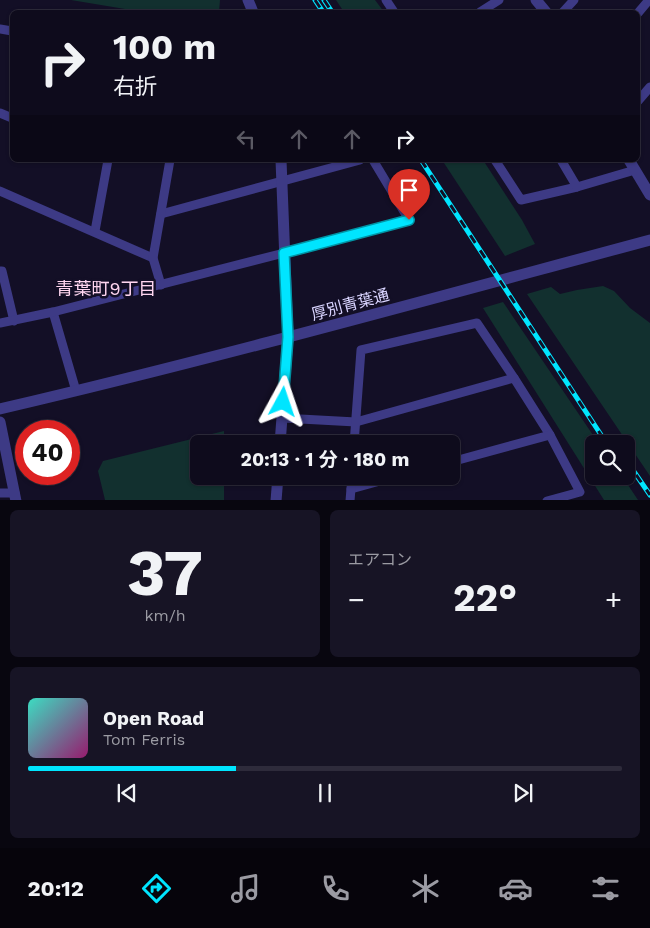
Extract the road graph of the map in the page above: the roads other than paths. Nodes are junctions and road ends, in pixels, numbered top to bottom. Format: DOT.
graph roads {
  1 [pos="499,0"];
  2 [pos="536,0"];
  3 [pos="574,0"];
  4 [pos="649,0"];
  5 [pos="483,10"];
  6 [pos="544,10"];
  7 [pos="564,10"];
  8 [pos="640,11"];
  9 [pos="650,87"];
  10 [pos="640,99"];
  11 [pos="108,162"];
  12 [pos="170,162"];
  13 [pos="280,162"];
  14 [pos="353,162"];
  15 [pos="374,162"];
  16 [pos="496,162"];
  17 [pos="562,162"];
  18 [pos="632,165"];
  19 [pos="282,182"];
  20 [pos="577,187"];
  21 [pos="648,187"];
  22 [pos="0,191"];
  23 [pos="161,214"];
  24 [pos="94,231"];
  25 [pos="650,240"];
  26 [pos="284,253"];
  27 [pos="153,258"];
  28 [pos="0,271"];
  29 [pos="161,285"];
  30 [pos="53,312"];
  31 [pos="14,321"];
  32 [pos="0,323"];
  33 [pos="288,337"];
  34 [pos="514,378"];
  35 [pos="76,391"];
  36 [pos="0,409"];
  37 [pos="282,418"];
  38 [pos="0,422"];
  39 [pos="356,422"];
  40 [pos="281,435"];
  41 [pos="355,435"];
  42 [pos="550,435"];
  43 [pos="460,460"];
  44 [pos="277,485"];
  45 [pos="351,485"];
  46 [pos="365,485"];
  47 [pos="351,489"];
  48 [pos="0,493"];
  49 [pos="16,497"];
  50 [pos="276,500"];
  51 [pos="350,500"];
  52 [pos="547,500"];
  1 -- 5 [label="street"];
  2 -- 6 [label="street"];
  3 -- 7 [label="street"];
  4 -- 8 [label="street"];
  9 -- 10 [label="street"];
  11 -- 24 [label="street"];
  12 -- 23 [label="street"];
  13 -- 19 [label="street"];
  14 -- 19 [label="street"];
  15 -- 26 [label="street"];
  16 -- 20 [label="street"];
  17 -- 20 [label="street"];
  18 -- 20 [label="street"];
  18 -- 21 [label="street"];
  19 -- 23 [label="street"];
  19 -- 26 [label="street"];
  22 -- 24 [label="street"];
  23 -- 27 [label="street"];
  24 -- 27 [label="street"];
  25 -- 33 [label="street, 厚別青葉通"];
  26 -- 29 [label="street"];
  26 -- 33 [label="street"];
  27 -- 29 [label="street"];
  28 -- 31 [label="street"];
  29 -- 30 [label="street"];
  30 -- 31 [label="street"];
  30 -- 35 [label="street"];
  31 -- 32 [label="street"];
  33 -- 35 [label="street, 厚別青葉通"];
  33 -- 37 [label="street"];
  34 -- 39 [label="street"];
  34 -- 39 [label="street"];
  34 -- 42 [label="street"];
  35 -- 36 [label="street, 厚別青葉通"];
  37 -- 39 [label="street"];
  37 -- 40 [label="street"];
  38 -- 49 [label="street"];
  39 -- 41 [label="street"];
  42 -- 43 [label="street"];
  42 -- 52 [label="street"];
  44 -- 50 [label="street"];
  45 -- 47 [label="street"];
  46 -- 47 [label="street"];
  47 -- 51 [label="street"];
  48 -- 49 [label="street"];
}
